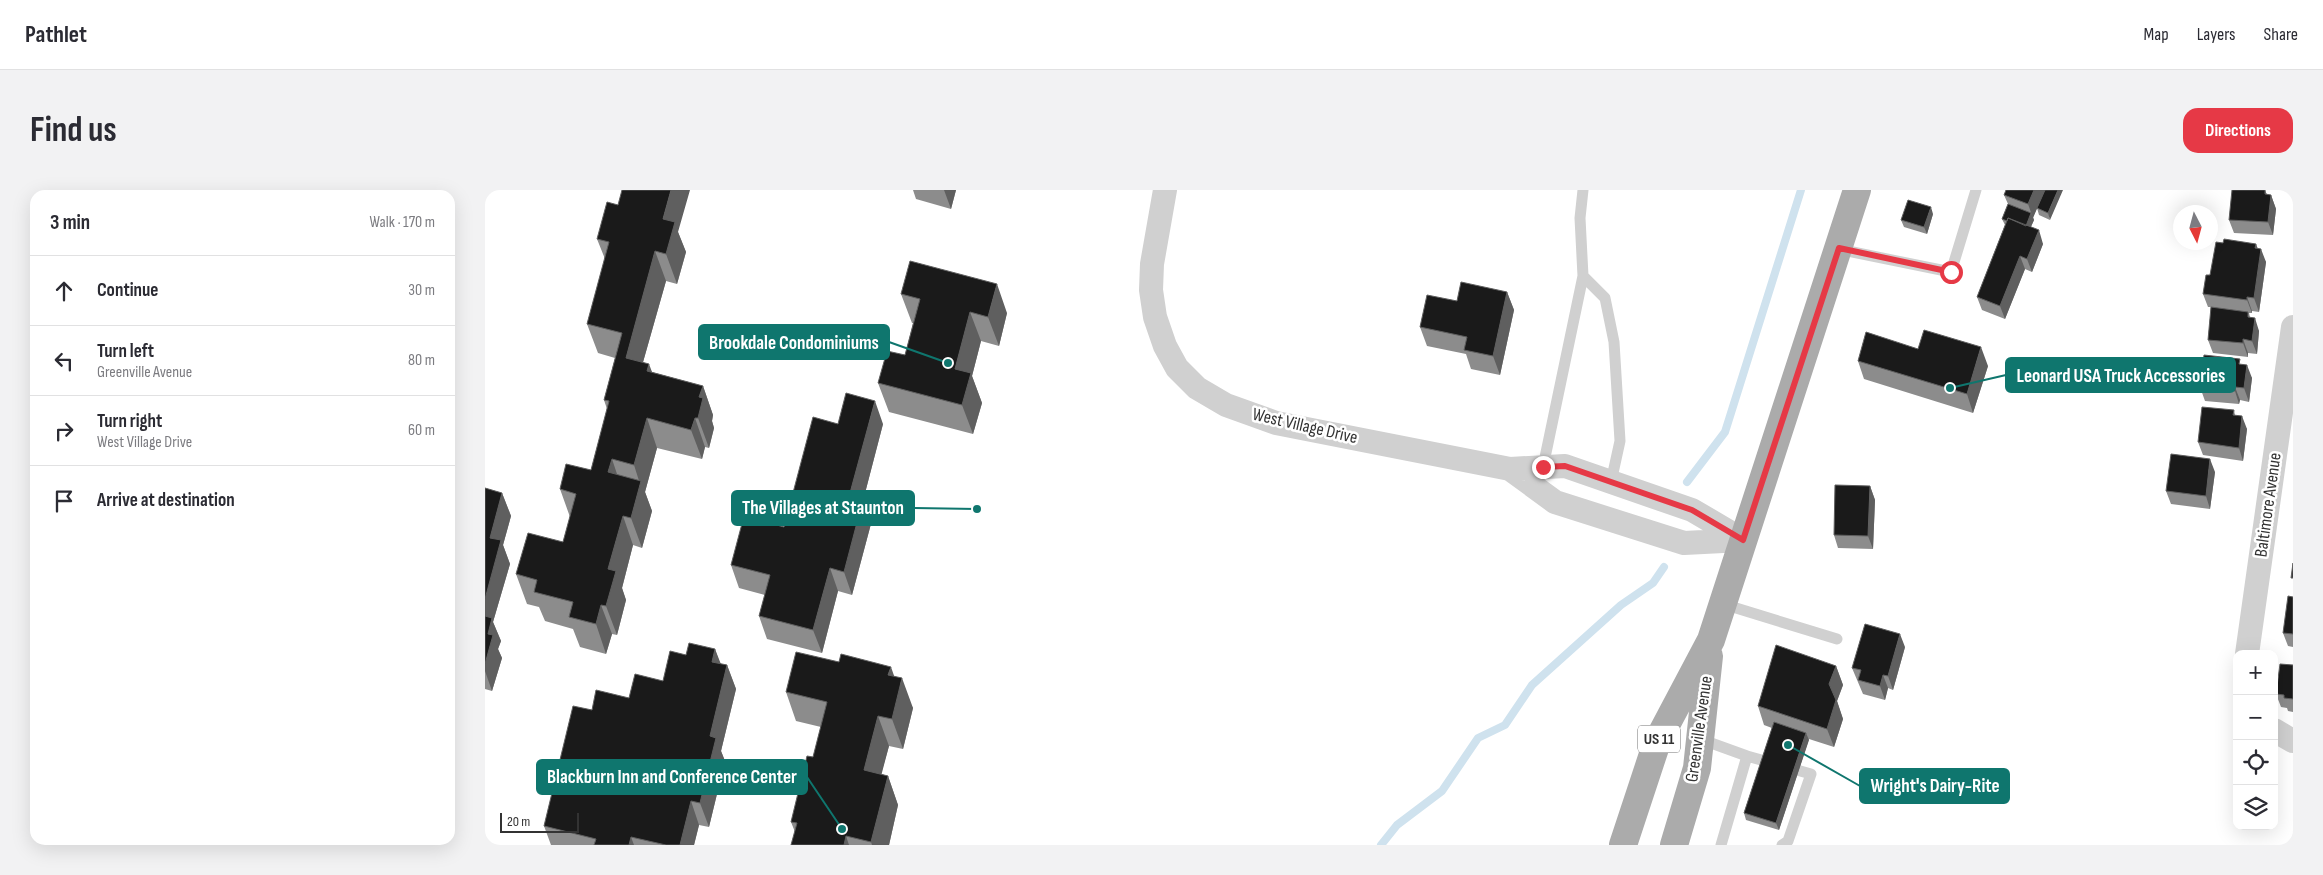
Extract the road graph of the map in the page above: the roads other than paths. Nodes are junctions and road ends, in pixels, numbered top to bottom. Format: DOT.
graph roads {
  1 [pos="1165,190"];
  2 [pos="1583,190"];
  3 [pos="1857,190"];
  4 [pos="1976,190"];
  5 [pos="1839,248"];
  6 [pos="1583,276"];
  7 [pos="2293,328"];
  8 [pos="1543,467"];
  9 [pos="1510,469"];
  10 [pos="1611,482"];
  11 [pos="1743,540"];
  12 [pos="1723,604"];
  13 [pos="1837,639"];
  14 [pos="1711,640"];
  15 [pos="2248,650"];
  16 [pos="2278,732"];
  17 [pos="1700,739"];
  18 [pos="2293,741"];
  19 [pos="1747,756"];
  20 [pos="1623,845"];
  21 [pos="1674,845"];
  22 [pos="1721,845"];
  23 [pos="1782,845"];
  1 -- 9 [label="street, West Village Drive"];
  2 -- 6 [label="lane"];
  3 -- 5 [label="main road, Greenville Avenue / US 11"];
  4 -- 5 [label="lane"];
  5 -- 11 [label="main road, Greenville Avenue / US 11"];
  6 -- 8 [label="lane"];
  6 -- 10 [label="lane"];
  7 -- 15 [label="street, Baltimore Avenue"];
  8 -- 9 [label="street, West Village Drive"];
  8 -- 10 [label="street, West Village Drive"];
  9 -- 11 [label="street, West Village Drive"];
  10 -- 11 [label="street, West Village Drive"];
  11 -- 12 [label="main road, Greenville Avenue / US 11"];
  12 -- 13 [label="lane"];
  12 -- 14 [label="main road, Greenville Avenue / US 11"];
  14 -- 17 [label="main road, Greenville Avenue / US 11"];
  14 -- 20 [label="main road, Greenville Avenue / US 11"];
  16 -- 18 [label="street"];
  17 -- 19 [label="lane"];
  17 -- 21 [label="main road, Greenville Avenue / US 11"];
  19 -- 22 [label="lane"];
  19 -- 23 [label="lane"];
}
